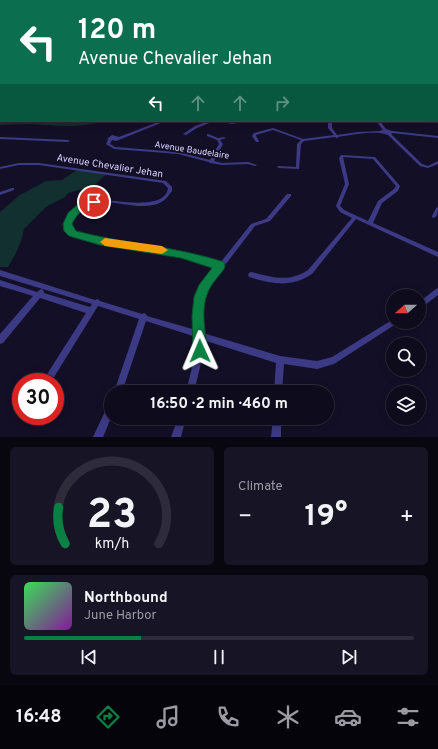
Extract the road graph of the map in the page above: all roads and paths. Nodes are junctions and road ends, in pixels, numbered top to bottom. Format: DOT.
graph roads {
  1 [pos="161,122"];
  2 [pos="209,122"];
  3 [pos="226,122"];
  4 [pos="238,122"];
  5 [pos="330,122"];
  6 [pos="379,122"];
  7 [pos="384,131"];
  8 [pos="391,133"];
  9 [pos="185,134"];
  10 [pos="208,134"];
  11 [pos="337,137"];
  12 [pos="438,137"];
  13 [pos="0,138"];
  14 [pos="224,138"];
  15 [pos="218,139"];
  16 [pos="303,140"];
  17 [pos="68,141"];
  18 [pos="257,141"];
  19 [pos="211,162"];
  20 [pos="438,162"];
  21 [pos="255,165"];
  22 [pos="279,167"];
  23 [pos="0,168"];
  24 [pos="296,168"];
  25 [pos="301,172"];
  26 [pos="12,189"];
  27 [pos="0,194"];
  28 [pos="289,195"];
  29 [pos="438,209"];
  30 [pos="434,216"];
  31 [pos="355,217"];
  32 [pos="370,224"];
  33 [pos="438,255"];
  34 [pos="220,266"];
  35 [pos="0,273"];
  36 [pos="251,275"];
  37 [pos="0,283"];
  38 [pos="44,288"];
  39 [pos="438,291"];
  40 [pos="39,294"];
  41 [pos="426,300"];
  42 [pos="97,302"];
  43 [pos="91,311"];
  44 [pos="144,316"];
  45 [pos="386,327"];
  46 [pos="200,335"];
  47 [pos="0,340"];
  48 [pos="280,360"];
  49 [pos="52,373"];
  50 [pos="120,385"];
  51 [pos="192,385"];
  52 [pos="278,385"];
  53 [pos="104,424"];
  54 [pos="180,425"];
  55 [pos="277,425"];
  56 [pos="98,437"];
  57 [pos="176,437"];
  58 [pos="276,437"];
  1 -- 19 [label="street, Avenue Baudelaire"];
  2 -- 9 [label="street"];
  3 -- 4 [label="street"];
  5 -- 11 [label="street"];
  6 -- 7 [label="street"];
  7 -- 8 [label="street"];
  7 -- 11 [label="street"];
  8 -- 12 [label="street"];
  8 -- 20 [label="street"];
  10 -- 15 [label="street"];
  11 -- 16 [label="street"];
  13 -- 17 [label="street"];
  14 -- 15 [label="street"];
  15 -- 19 [label="street"];
  16 -- 18 [label="street"];
  16 -- 24 [label="street"];
  19 -- 21 [label="street, Avenue Baudelaire"];
  22 -- 24 [label="street"];
  23 -- 34 [label="street, Avenue Chevalier Jehan"];
  24 -- 25 [label="street"];
  26 -- 27 [label="street"];
  28 -- 34 [label="street"];
  29 -- 30 [label="street"];
  31 -- 32 [label="street"];
  31 -- 32 [label="street"];
  31 -- 36 [label="street"];
  32 -- 33 [label="street"];
  34 -- 46 [label="street"];
  35 -- 38 [label="street"];
  37 -- 40 [label="street"];
  38 -- 40 [label="street"];
  38 -- 42 [label="street"];
  39 -- 41 [label="street"];
  40 -- 43 [label="street"];
  40 -- 47 [label="street"];
  42 -- 43 [label="street"];
  42 -- 44 [label="street"];
  43 -- 49 [label="street"];
  44 -- 46 [label="street"];
  44 -- 50 [label="street"];
  45 -- 48 [label="street"];
  46 -- 48 [label="street"];
  46 -- 51 [label="street"];
  48 -- 52 [label="street"];
  53 -- 56 [label="street"];
  54 -- 57 [label="street"];
  55 -- 58 [label="street"];
}
